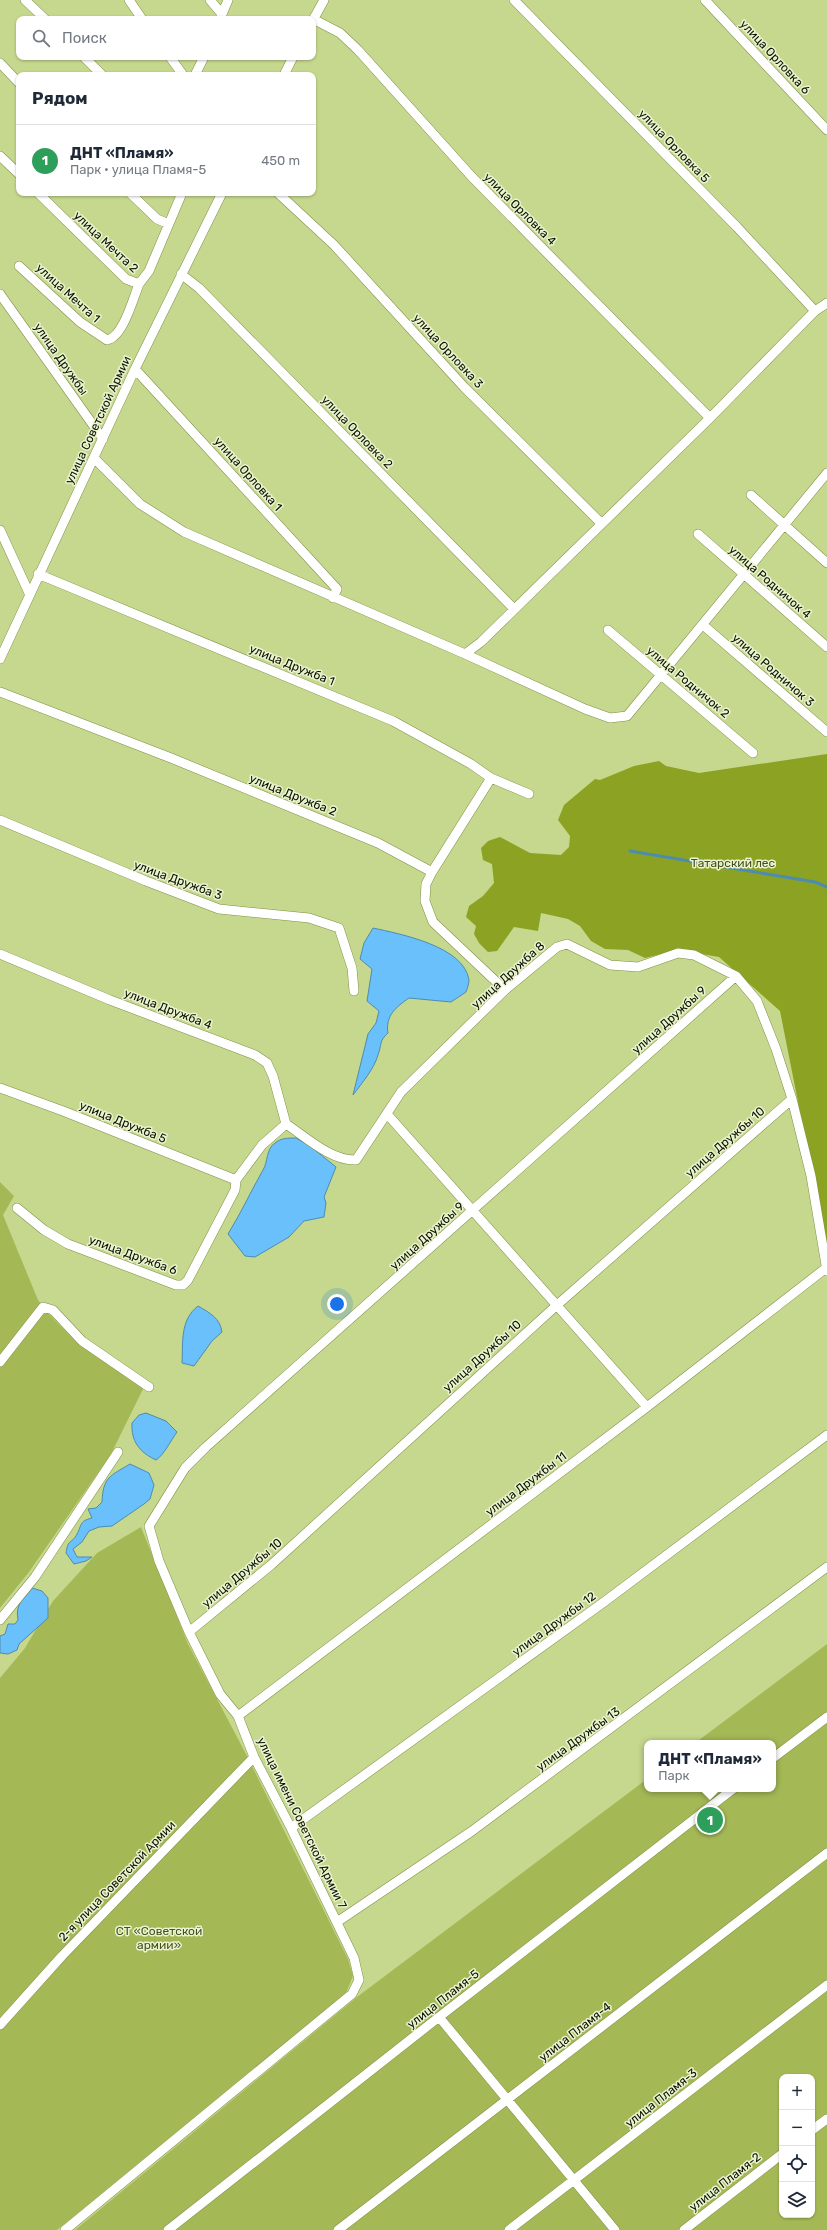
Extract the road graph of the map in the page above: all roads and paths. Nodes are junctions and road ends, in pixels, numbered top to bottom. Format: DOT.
graph roads {
  1 [pos="25,0"];
  2 [pos="129,0"];
  3 [pos="210,0"];
  4 [pos="228,0"];
  5 [pos="324,0"];
  6 [pos="514,0"];
  7 [pos="704,0"];
  8 [pos="42,16"];
  9 [pos="140,16"];
  10 [pos="221,16"];
  11 [pos="315,16"];
  12 [pos="316,21"];
  13 [pos="87,60"];
  14 [pos="172,60"];
  15 [pos="202,60"];
  16 [pos="292,60"];
  17 [pos="0,64"];
  18 [pos="99,72"];
  19 [pos="181,72"];
  20 [pos="196,72"];
  21 [pos="286,72"];
  22 [pos="16,80"];
  23 [pos="827,130"];
  24 [pos="0,156"];
  25 [pos="16,171"];
  26 [pos="41,196"];
  27 [pos="133,196"];
  28 [pos="181,196"];
  29 [pos="220,196"];
  30 [pos="281,196"];
  31 [pos="169,224"];
  32 [pos="19,266"];
  33 [pos="181,274"];
  34 [pos="139,284"];
  35 [pos="0,294"];
  36 [pos="827,303"];
  37 [pos="815,311"];
  38 [pos="135,369"];
  39 [pos="710,418"];
  40 [pos="103,439"];
  41 [pos="94,458"];
  42 [pos="826,476"];
  43 [pos="750,494"];
  44 [pos="601,523"];
  45 [pos="784,526"];
  46 [pos="0,530"];
  47 [pos="698,534"];
  48 [pos="827,562"];
  49 [pos="38,574"];
  50 [pos="744,576"];
  51 [pos="29,594"];
  52 [pos="333,598"];
  53 [pos="514,609"];
  54 [pos="703,625"];
  55 [pos="608,630"];
  56 [pos="827,646"];
  57 [pos="465,654"];
  58 [pos="0,659"];
  59 [pos="661,675"];
  60 [pos="0,692"];
  61 [pos="827,732"];
  62 [pos="753,753"];
  63 [pos="491,778"];
  64 [pos="529,794"];
  65 [pos="0,820"];
  66 [pos="432,872"];
  67 [pos="0,954"];
  68 [pos="736,976"];
  69 [pos="506,990"];
  70 [pos="354,991"];
  71 [pos="0,1088"];
  72 [pos="792,1099"];
  73 [pos="387,1114"];
  74 [pos="286,1124"];
  75 [pos="236,1180"];
  76 [pos="17,1208"];
  77 [pos="473,1210"];
  78 [pos="826,1270"];
  79 [pos="557,1305"];
  80 [pos="0,1362"];
  81 [pos="149,1387"];
  82 [pos="647,1407"];
  83 [pos="827,1435"];
  84 [pos="118,1452"];
  85 [pos="149,1526"];
  86 [pos="827,1567"];
  87 [pos="0,1620"];
  88 [pos="189,1632"];
  89 [pos="238,1716"];
  90 [pos="827,1717"];
  91 [pos="776,1756"];
  92 [pos="254,1757"];
  93 [pos="730,1792"];
  94 [pos="291,1828"];
  95 [pos="827,1853"];
  96 [pos="337,1922"];
  97 [pos="827,1985"];
  98 [pos="439,2017"];
  99 [pos="0,2025"];
  100 [pos="506,2100"];
  101 [pos="827,2119"];
  102 [pos="815,2128"];
  103 [pos="779,2156"];
  104 [pos="574,2180"];
  105 [pos="66,2230"];
  106 [pos="168,2230"];
  107 [pos="338,2230"];
  108 [pos="509,2230"];
  109 [pos="615,2230"];
  110 [pos="684,2230"];
  1 -- 8 [label="street"];
  2 -- 9 [label="street"];
  3 -- 10 [label="street"];
  4 -- 10 [label="street"];
  5 -- 11 [label="street"];
  6 -- 37 [label="street, улица Орловка 5"];
  7 -- 23 [label="street, улица Орловка 6"];
  12 -- 39 [label="street, улица Орловка 4"];
  13 -- 18 [label="street"];
  14 -- 19 [label="street"];
  15 -- 20 [label="street"];
  16 -- 21 [label="street"];
  17 -- 22 [label="street"];
  24 -- 25 [label="street"];
  26 -- 34 [label="street, улица Мечта 2"];
  27 -- 31 [label="street"];
  28 -- 31 [label="street, улица Мечта 2"];
  29 -- 33 [label="street, улица Советской Армии"];
  30 -- 44 [label="street, улица Орловка 3"];
  31 -- 34 [label="street, улица Мечта 2"];
  32 -- 34 [label="street, улица Мечта 1"];
  33 -- 38 [label="street, улица Советской Армии"];
  33 -- 53 [label="street, улица Орловка 2"];
  35 -- 40 [label="street, улица Дружбы"];
  36 -- 37 [label="street"];
  37 -- 39 [label="street"];
  38 -- 40 [label="street, улица Советской Армии"];
  38 -- 52 [label="street, улица Орловка 1"];
  39 -- 44 [label="street"];
  40 -- 41 [label="street, улица Советской Армии"];
  41 -- 49 [label="street, улица Советской Армии"];
  41 -- 52 [label="street"];
  42 -- 45 [label="street"];
  43 -- 45 [label="street"];
  44 -- 53 [label="street"];
  45 -- 48 [label="street"];
  45 -- 50 [label="street"];
  46 -- 51 [label="street"];
  47 -- 50 [label="street, улица Родничок 4"];
  49 -- 51 [label="street, улица Советской Армии"];
  49 -- 63 [label="street, улица Дружба 1"];
  50 -- 54 [label="street"];
  50 -- 56 [label="street, улица Родничок 4"];
  51 -- 58 [label="street, улица Советской Армии"];
  52 -- 57 [label="street"];
  53 -- 57 [label="street"];
  54 -- 59 [label="street"];
  54 -- 61 [label="street, улица Родничок 3"];
  55 -- 59 [label="street, улица Родничок 2"];
  57 -- 59 [label="street"];
  59 -- 62 [label="street, улица Родничок 2"];
  60 -- 66 [label="street, улица Дружба 2"];
  63 -- 64 [label="street, улица Дружба 1"];
  63 -- 66 [label="street"];
  65 -- 70 [label="street, улица Дружба 3"];
  66 -- 69 [label="street"];
  67 -- 74 [label="street, улица Дружба 4"];
  68 -- 69 [label="street, улица Дружба 8"];
  68 -- 72 [label="street, улица Дружба 8"];
  68 -- 77 [label="street, улица Дружбы 9"];
  69 -- 73 [label="street, улица Дружба 8"];
  71 -- 75 [label="street, улица Дружба 5"];
  72 -- 78 [label="street, улица Дружба 8"];
  72 -- 79 [label="street, улица Дружбы 10"];
  73 -- 74 [label="street, улица Дружба 8"];
  73 -- 77 [label="street"];
  74 -- 75 [label="street"];
  75 -- 76 [label="street, улица Дружба 6"];
  77 -- 79 [label="street"];
  77 -- 85 [label="street, улица Дружбы 9"];
  78 -- 82 [label="street, улица Дружбы 11"];
  79 -- 82 [label="street"];
  79 -- 88 [label="street, улица Дружбы 10"];
  80 -- 81 [label="street"];
  82 -- 89 [label="street, улица Дружбы 11"];
  83 -- 94 [label="street, улица Дружбы 12"];
  84 -- 87 [label="street"];
  85 -- 88 [label="street, улица имени Советской Армии 7"];
  86 -- 96 [label="street, улица Дружбы 13"];
  88 -- 89 [label="street, улица имени Советской Армии 7"];
  89 -- 92 [label="street, улица имени Советской Армии 7"];
  90 -- 91 [label="street"];
  92 -- 94 [label="street, улица имени Советской Армии 7"];
  92 -- 99 [label="street, 2-я улица Советской Армии"];
  93 -- 98 [label="street, улица Пламя-5"];
  94 -- 96 [label="street, улица имени Советской Армии 7"];
  95 -- 100 [label="street, улица Пламя-4"];
  96 -- 105 [label="street, улица имени Советской Армии 7"];
  97 -- 104 [label="street, улица Пламя-3"];
  98 -- 100 [label="street"];
  98 -- 106 [label="street, улица Пламя-5"];
  100 -- 104 [label="street"];
  100 -- 107 [label="street, улица Пламя-4"];
  101 -- 102 [label="street"];
  103 -- 110 [label="street, улица Пламя-2"];
  104 -- 108 [label="street, улица Пламя-3"];
  104 -- 109 [label="street"];
}
